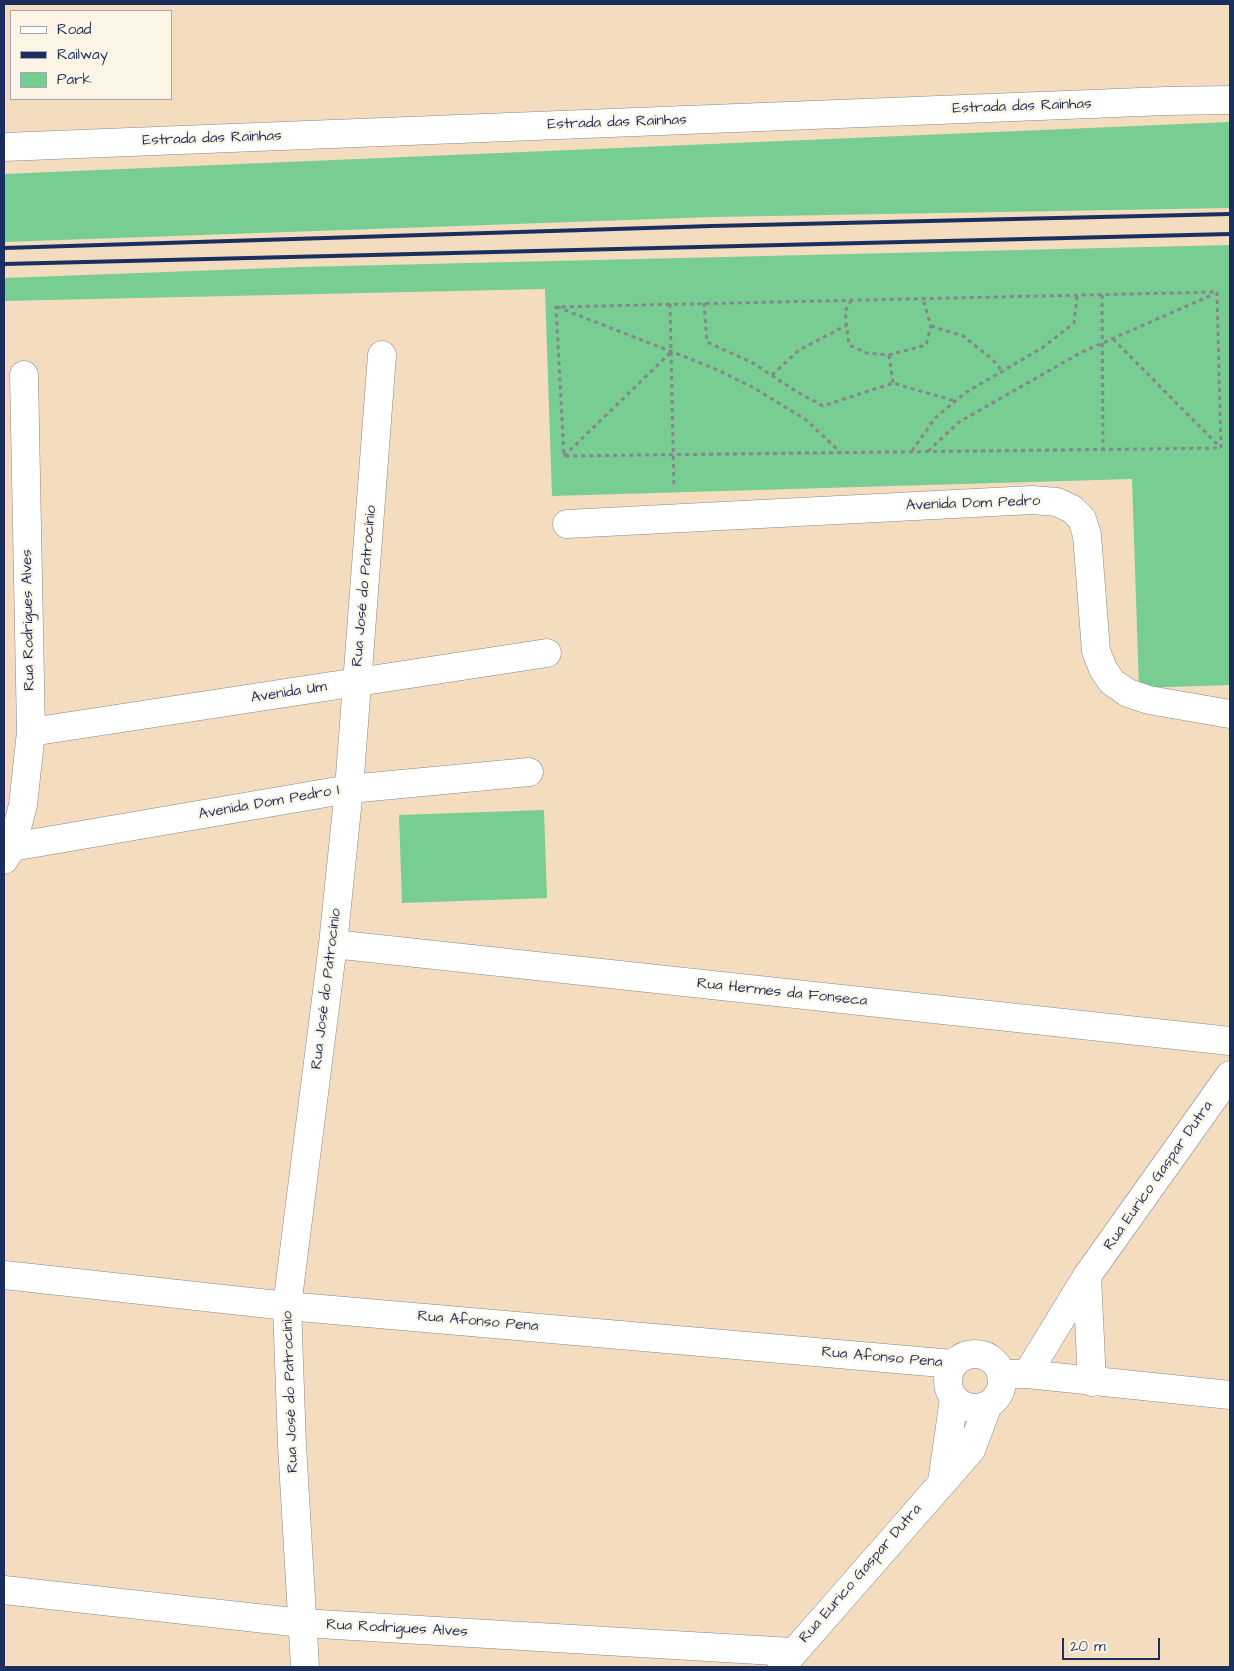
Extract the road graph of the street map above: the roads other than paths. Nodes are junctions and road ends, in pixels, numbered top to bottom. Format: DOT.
graph roads {
  1 [pos="1230,100"];
  2 [pos="4,148"];
  3 [pos="382,355"];
  4 [pos="24,375"];
  5 [pos="567,524"];
  6 [pos="547,653"];
  7 [pos="358,682"];
  8 [pos="1230,714"];
  9 [pos="30,732"];
  10 [pos="4,764"];
  11 [pos="529,772"];
  12 [pos="25,781"];
  13 [pos="349,789"];
  14 [pos="8,854"];
  15 [pos="333,944"];
  16 [pos="1230,1041"];
  17 [pos="1230,1076"];
  18 [pos="4,1275"];
  19 [pos="1088,1276"];
  20 [pos="288,1306"];
  21 [pos="953,1364"];
  22 [pos="1014,1374"];
  23 [pos="1092,1382"];
  24 [pos="1230,1395"];
  25 [pos="954,1399"];
  26 [pos="988,1405"];
  27 [pos="942,1482"];
  28 [pos="4,1590"];
  29 [pos="302,1623"];
  30 [pos="786,1660"];
  31 [pos="305,1667"];
  1 -- 2 [label="street, Estrada das Rainhas"];
  3 -- 7 [label="street, Rua José do Patrocínio"];
  4 -- 9 [label="street, Rua Rodrigues Alves"];
  5 -- 8 [label="street, Avenida Dom Pedro"];
  6 -- 7 [label="street, Avenida Um"];
  7 -- 9 [label="street, Avenida Um"];
  7 -- 13 [label="street, Rua José do Patrocínio"];
  9 -- 12 [label="street, Rua Rodrigues Alves"];
  10 -- 12 [label="street"];
  11 -- 13 [label="street, Avenida Dom Pedro I"];
  12 -- 14 [label="street, Rua Rodrigues Alves"];
  13 -- 14 [label="street, Avenida Dom Pedro I"];
  13 -- 15 [label="street, Rua José do Patrocínio"];
  15 -- 16 [label="street, Rua Hermes da Fonseca"];
  15 -- 20 [label="street, Rua José do Patrocínio"];
  17 -- 19 [label="street, Rua Eurico Gaspar Dutra"];
  18 -- 20 [label="street, Rua Afonso Pena"];
  19 -- 22 [label="street, Rua Eurico Gaspar Dutra"];
  19 -- 23 [label="street"];
  20 -- 21 [label="street, Rua Afonso Pena"];
  20 -- 29 [label="street, Rua José do Patrocínio"];
  21 -- 22 [label="street"];
  21 -- 25 [label="street"];
  22 -- 23 [label="street"];
  22 -- 26 [label="street"];
  23 -- 24 [label="street"];
  25 -- 26 [label="street"];
  25 -- 27 [label="street"];
  26 -- 27 [label="street, Rua Eurico Gaspar Dutra"];
  27 -- 30 [label="street, Rua Eurico Gaspar Dutra"];
  28 -- 29 [label="street, Rua Rodrigues Alves"];
  29 -- 30 [label="street, Rua Rodrigues Alves"];
  29 -- 31 [label="street, Rua José do Patrocínio"];
}
